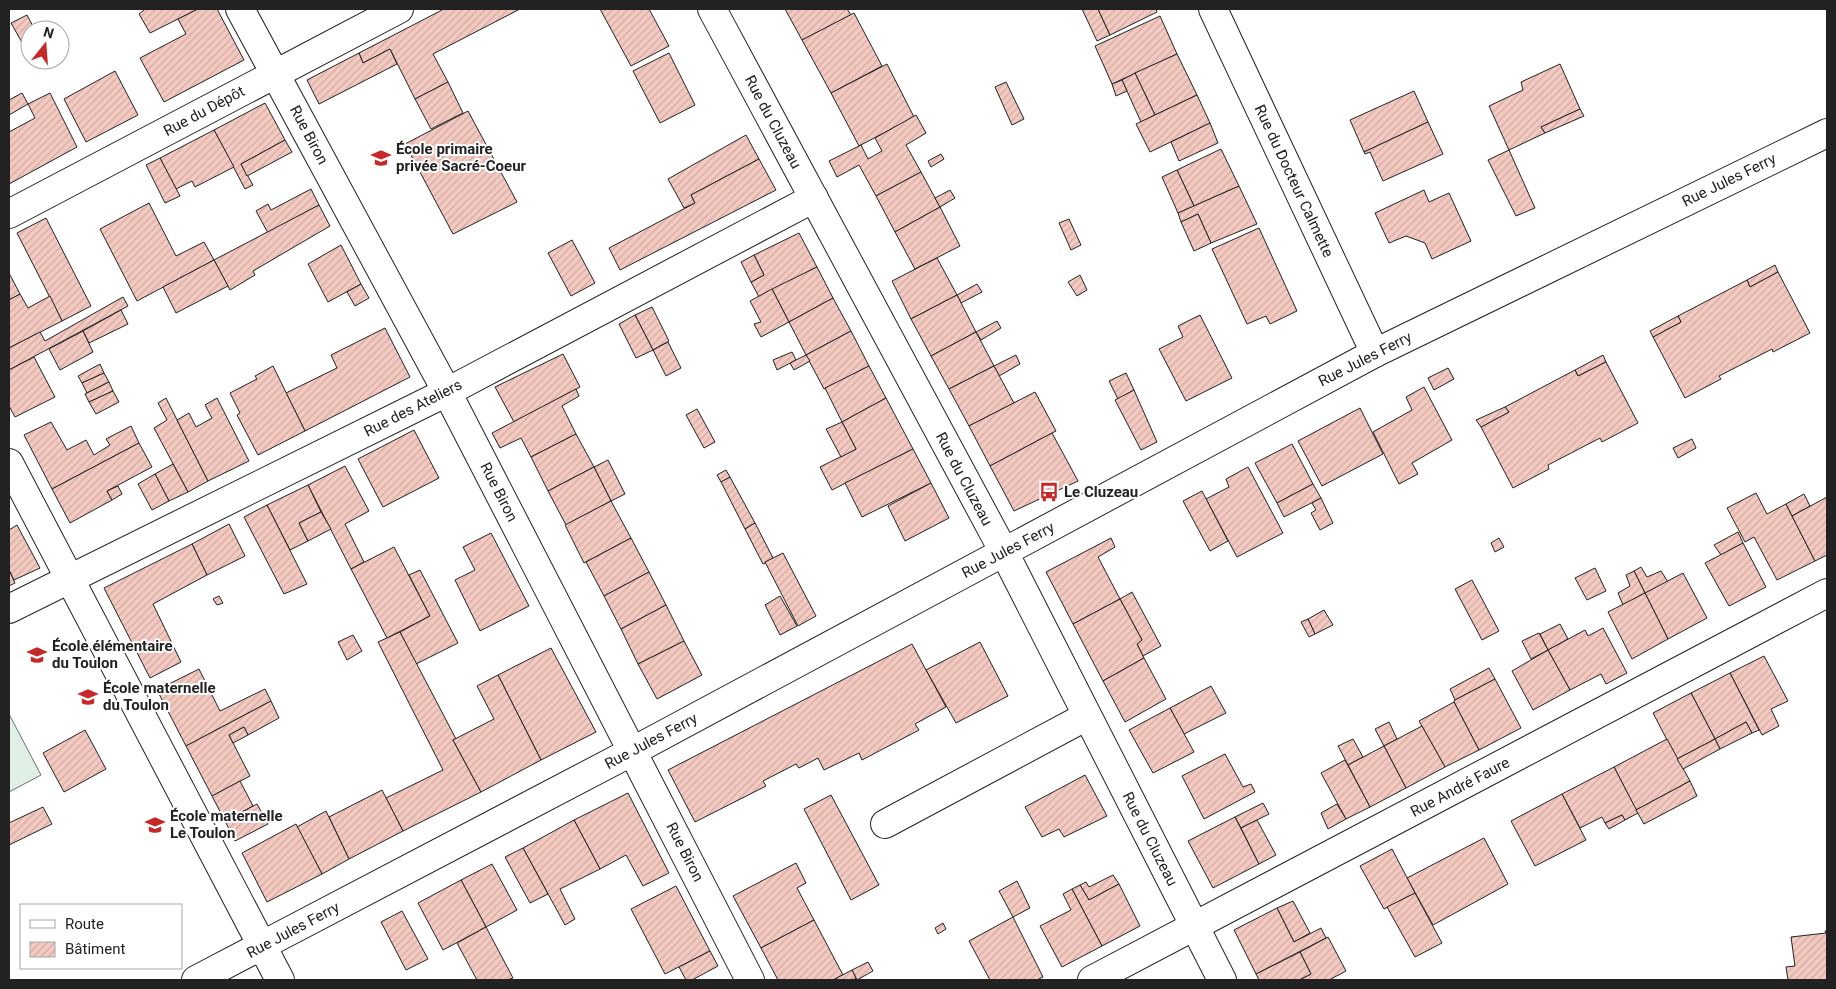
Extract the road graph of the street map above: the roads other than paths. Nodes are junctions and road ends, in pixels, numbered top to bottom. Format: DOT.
graph roads {
  1 [pos="240,9"];
  2 [pos="399,9"];
  3 [pos="712,9"];
  4 [pos="1213,9"];
  5 [pos="276,73"];
  6 [pos="1827,133"];
  7 [pos="814,198"];
  8 [pos="9,214"];
  9 [pos="1375,353"];
  10 [pos="447,392"];
  11 [pos="9,462"];
  12 [pos="1004,552"];
  13 [pos="70,578"];
  14 [pos="1827,593"];
  15 [pos="9,609"];
  16 [pos="1087,716"];
  17 [pos="633,751"];
  18 [pos="886,824"];
  19 [pos="1194,928"];
  20 [pos="262,946"];
  21 [pos="196,980"];
  22 [pos="280,980"];
  23 [pos="750,980"];
  24 [pos="1092,980"];
  25 [pos="1222,980"];
  1 -- 5 [label="street, Rue Biron"];
  2 -- 5 [label="street, Rue du Dépôt"];
  3 -- 7 [label="street, Rue du Cluzeau"];
  4 -- 9 [label="street, Rue du Docteur Calmette"];
  5 -- 8 [label="street, Rue du Dépôt"];
  5 -- 10 [label="street, Rue Biron"];
  6 -- 9 [label="street, Rue Jules Ferry"];
  7 -- 10 [label="street, Rue des Ateliers"];
  7 -- 12 [label="street, Rue du Cluzeau"];
  9 -- 12 [label="street, Rue Jules Ferry"];
  10 -- 13 [label="street, Rue des Ateliers"];
  10 -- 17 [label="street, Rue Biron"];
  11 -- 13 [label="street"];
  12 -- 16 [label="street, Rue du Cluzeau"];
  12 -- 17 [label="street, Rue Jules Ferry"];
  13 -- 15 [label="street, Rue des Ateliers"];
  13 -- 20 [label="street"];
  14 -- 19 [label="street, Rue André Faure"];
  16 -- 18 [label="street"];
  16 -- 19 [label="street, Rue du Cluzeau"];
  17 -- 20 [label="street, Rue Jules Ferry"];
  17 -- 23 [label="street, Rue Biron"];
  19 -- 24 [label="street, Rue André Faure"];
  19 -- 25 [label="street, Rue du Cluzeau"];
  20 -- 21 [label="street, Rue Jules Ferry"];
  20 -- 22 [label="street"];
}
